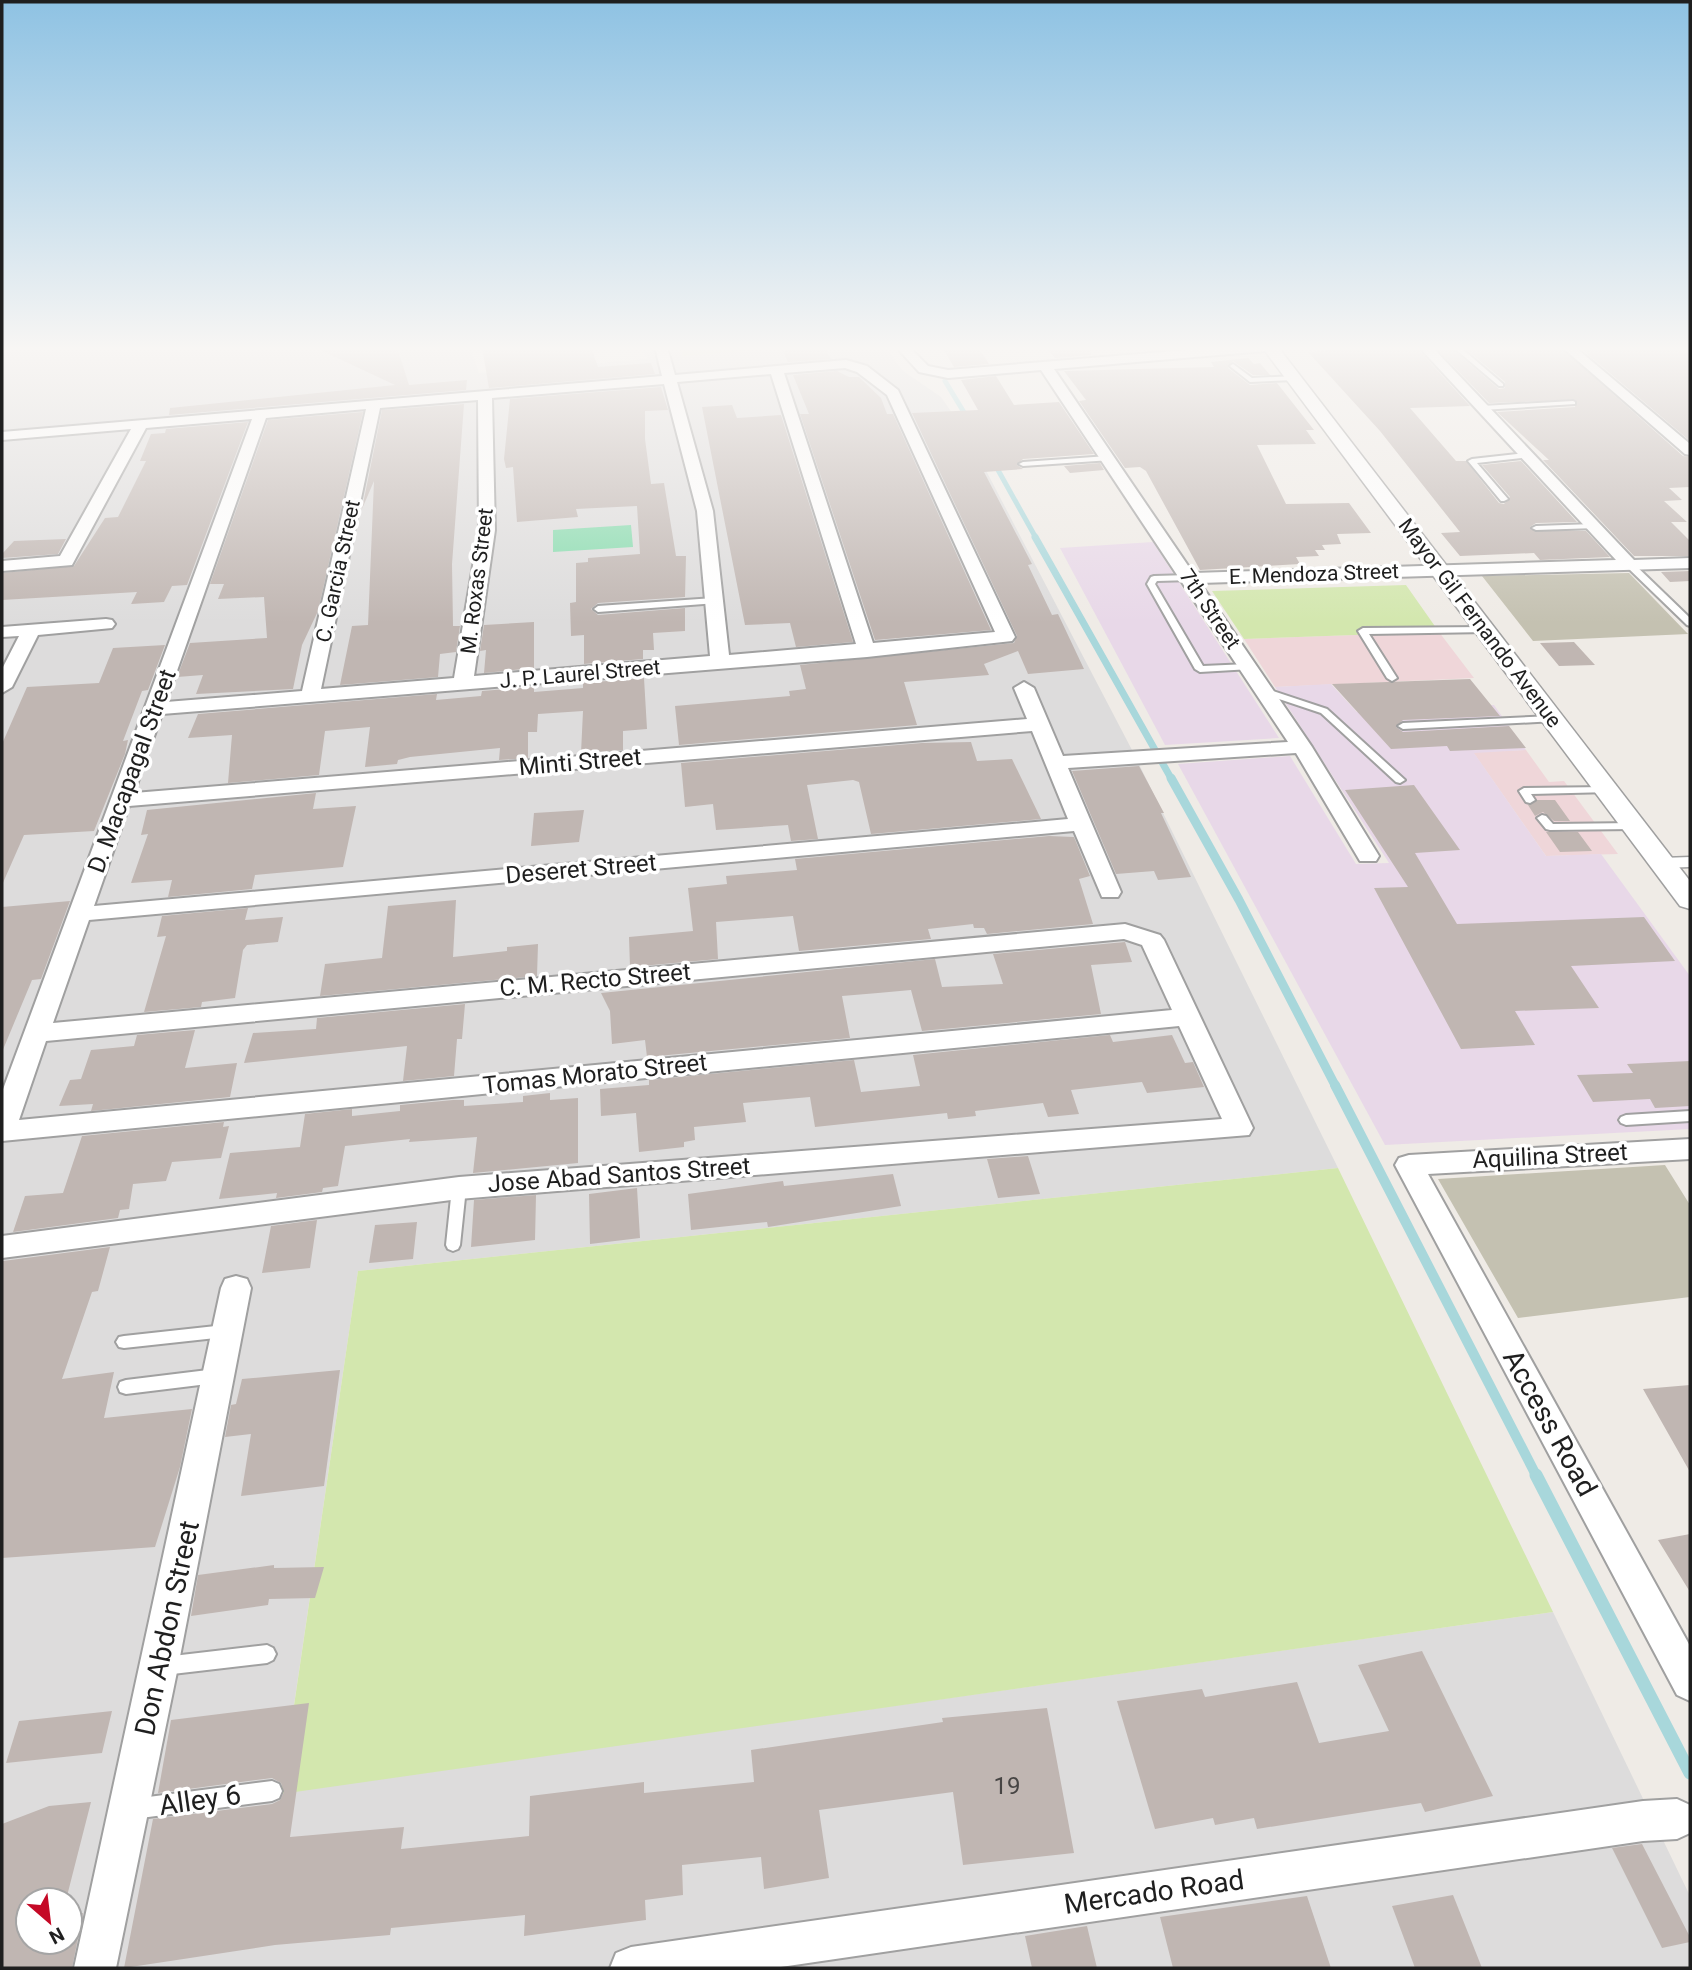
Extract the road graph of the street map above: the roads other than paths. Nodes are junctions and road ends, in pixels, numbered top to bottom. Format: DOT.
graph roads {
  1 [pos="133,439"];
  2 [pos="252,439"];
  3 [pos="366,439"];
  4 [pos="486,439"];
  5 [pos="686,439"];
  6 [pos="798,439"];
  7 [pos="914,439"];
  8 [pos="1095,439"];
  9 [pos="1341,439"];
  10 [pos="1512,439"];
  11 [pos="1675,439"];
  12 [pos="1690,452"];
  13 [pos="1527,455"];
  14 [pos="1108,458"];
  15 [pos="1023,464"];
  16 [pos="1504,499"];
  17 [pos="1593,526"];
  18 [pos="1536,528"];
  19 [pos="1690,564"];
  20 [pos="1630,565"];
  21 [pos="2,566"];
  22 [pos="1440,571"];
  23 [pos="1189,578"];
  24 [pos="713,601"];
  25 [pos="598,609"];
  26 [pos="1690,623"];
  27 [pos="106,624"];
  28 [pos="32,629"];
  29 [pos="1485,630"];
  30 [pos="2,632"];
  31 [pos="867,651"];
  32 [pos="720,661"];
  33 [pos="1248,667"];
  34 [pos="1392,678"];
  35 [pos="463,684"];
  36 [pos="2,687"];
  37 [pos="1024,688"];
  38 [pos="1264,691"];
  39 [pos="310,697"];
  40 [pos="154,709"];
  41 [pos="1552,719"];
  42 [pos="1039,724"];
  43 [pos="1403,726"];
  44 [pos="1302,747"];
  45 [pos="1057,763"];
  46 [pos="1400,780"];
  47 [pos="1607,790"];
  48 [pos="121,800"];
  49 [pos="1530,800"];
  50 [pos="1542,818"];
  51 [pos="1083,824"];
  52 [pos="1634,826"];
  53 [pos="1368,856"];
  54 [pos="1690,862"];
  55 [pos="1662,863"];
  56 [pos="1110,892"];
  57 [pos="1690,900"];
  58 [pos="80,914"];
  59 [pos="1188,1017"];
  60 [pos="36,1033"];
  61 [pos="1690,1116"];
  62 [pos="1626,1120"];
  63 [pos="2,1129"];
  64 [pos="1690,1149"];
  65 [pos="1409,1165"];
  66 [pos="459,1188"];
  67 [pos="453,1245"];
  68 [pos="2,1247"];
  69 [pos="236,1288"];
  70 [pos="229,1331"];
  71 [pos="124,1342"];
  72 [pos="219,1375"];
  73 [pos="126,1387"];
  74 [pos="267,1654"];
  75 [pos="160,1667"];
  76 [pos="1690,1682"];
  77 [pos="272,1791"];
  78 [pos="130,1810"];
  79 [pos="1677,1819"];
  80 [pos="95,1968"];
  81 [pos="631,1968"];
  1 -- 21 [label="street"];
  2 -- 40 [label="street, D. Macapagal Street"];
  3 -- 39 [label="street, C. Garcia Street"];
  4 -- 35 [label="street, M. Roxas Street"];
  5 -- 24 [label="street"];
  6 -- 31 [label="street"];
  7 -- 31 [label="street, J. P. Laurel Street"];
  8 -- 14 [label="street, 7th Street"];
  9 -- 22 [label="street, Mayor Gil Fernando Avenue"];
  10 -- 13 [label="street"];
  11 -- 12 [label="street"];
  13 -- 16 [label="lane"];
  13 -- 17 [label="street"];
  14 -- 15 [label="lane"];
  14 -- 23 [label="street, 7th Street"];
  17 -- 18 [label="lane"];
  17 -- 20 [label="street"];
  19 -- 20 [label="street, E. Mendoza Street"];
  20 -- 22 [label="street, E. Mendoza Street"];
  20 -- 26 [label="lane"];
  22 -- 23 [label="street, E. Mendoza Street"];
  22 -- 29 [label="street, Mayor Gil Fernando Avenue"];
  23 -- 33 [label="street, 7th Street"];
  23 -- 33 [label="lane"];
  24 -- 25 [label="lane"];
  24 -- 32 [label="street"];
  27 -- 28 [label="street"];
  28 -- 30 [label="street"];
  28 -- 36 [label="street"];
  29 -- 34 [label="lane"];
  29 -- 41 [label="street, Mayor Gil Fernando Avenue"];
  31 -- 32 [label="street, J. P. Laurel Street"];
  32 -- 35 [label="street, J. P. Laurel Street"];
  33 -- 38 [label="street, 7th Street"];
  35 -- 39 [label="street, J. P. Laurel Street"];
  37 -- 42 [label="street"];
  38 -- 44 [label="street, 7th Street"];
  38 -- 46 [label="lane"];
  39 -- 40 [label="street, J. P. Laurel Street"];
  40 -- 48 [label="street, D. Macapagal Street"];
  41 -- 43 [label="lane"];
  41 -- 47 [label="street, Mayor Gil Fernando Avenue"];
  42 -- 45 [label="street"];
  42 -- 48 [label="street, Minti Street"];
  44 -- 45 [label="street"];
  44 -- 53 [label="street, 7th Street"];
  45 -- 51 [label="street"];
  47 -- 49 [label="lane"];
  47 -- 52 [label="street, Mayor Gil Fernando Avenue"];
  48 -- 58 [label="street, D. Macapagal Street"];
  50 -- 52 [label="lane"];
  51 -- 56 [label="street"];
  51 -- 58 [label="street, Deseret Street"];
  52 -- 55 [label="street, Mayor Gil Fernando Avenue"];
  54 -- 55 [label="street"];
  55 -- 57 [label="street, Mayor Gil Fernando Avenue"];
  58 -- 60 [label="street, D. Macapagal Street"];
  59 -- 60 [label="street, C. M. Recto Street"];
  59 -- 63 [label="street, Tomas Morato Street"];
  59 -- 66 [label="street, Jose Abad Santos Street"];
  60 -- 63 [label="street, D. Macapagal Street"];
  61 -- 62 [label="lane"];
  64 -- 65 [label="street, Aquilina Street"];
  65 -- 76 [label="street, Access Road"];
  66 -- 67 [label="lane"];
  66 -- 68 [label="street, Jose Abad Santos Street"];
  69 -- 70 [label="street, Don Abdon Street"];
  70 -- 71 [label="lane"];
  70 -- 72 [label="street, Don Abdon Street"];
  72 -- 73 [label="lane"];
  72 -- 75 [label="street, Don Abdon Street"];
  74 -- 75 [label="lane"];
  75 -- 78 [label="street, Don Abdon Street"];
  77 -- 78 [label="lane, Alley 6"];
  78 -- 80 [label="street, Don Abdon Street"];
  79 -- 81 [label="street, Mercado Road"];
}
